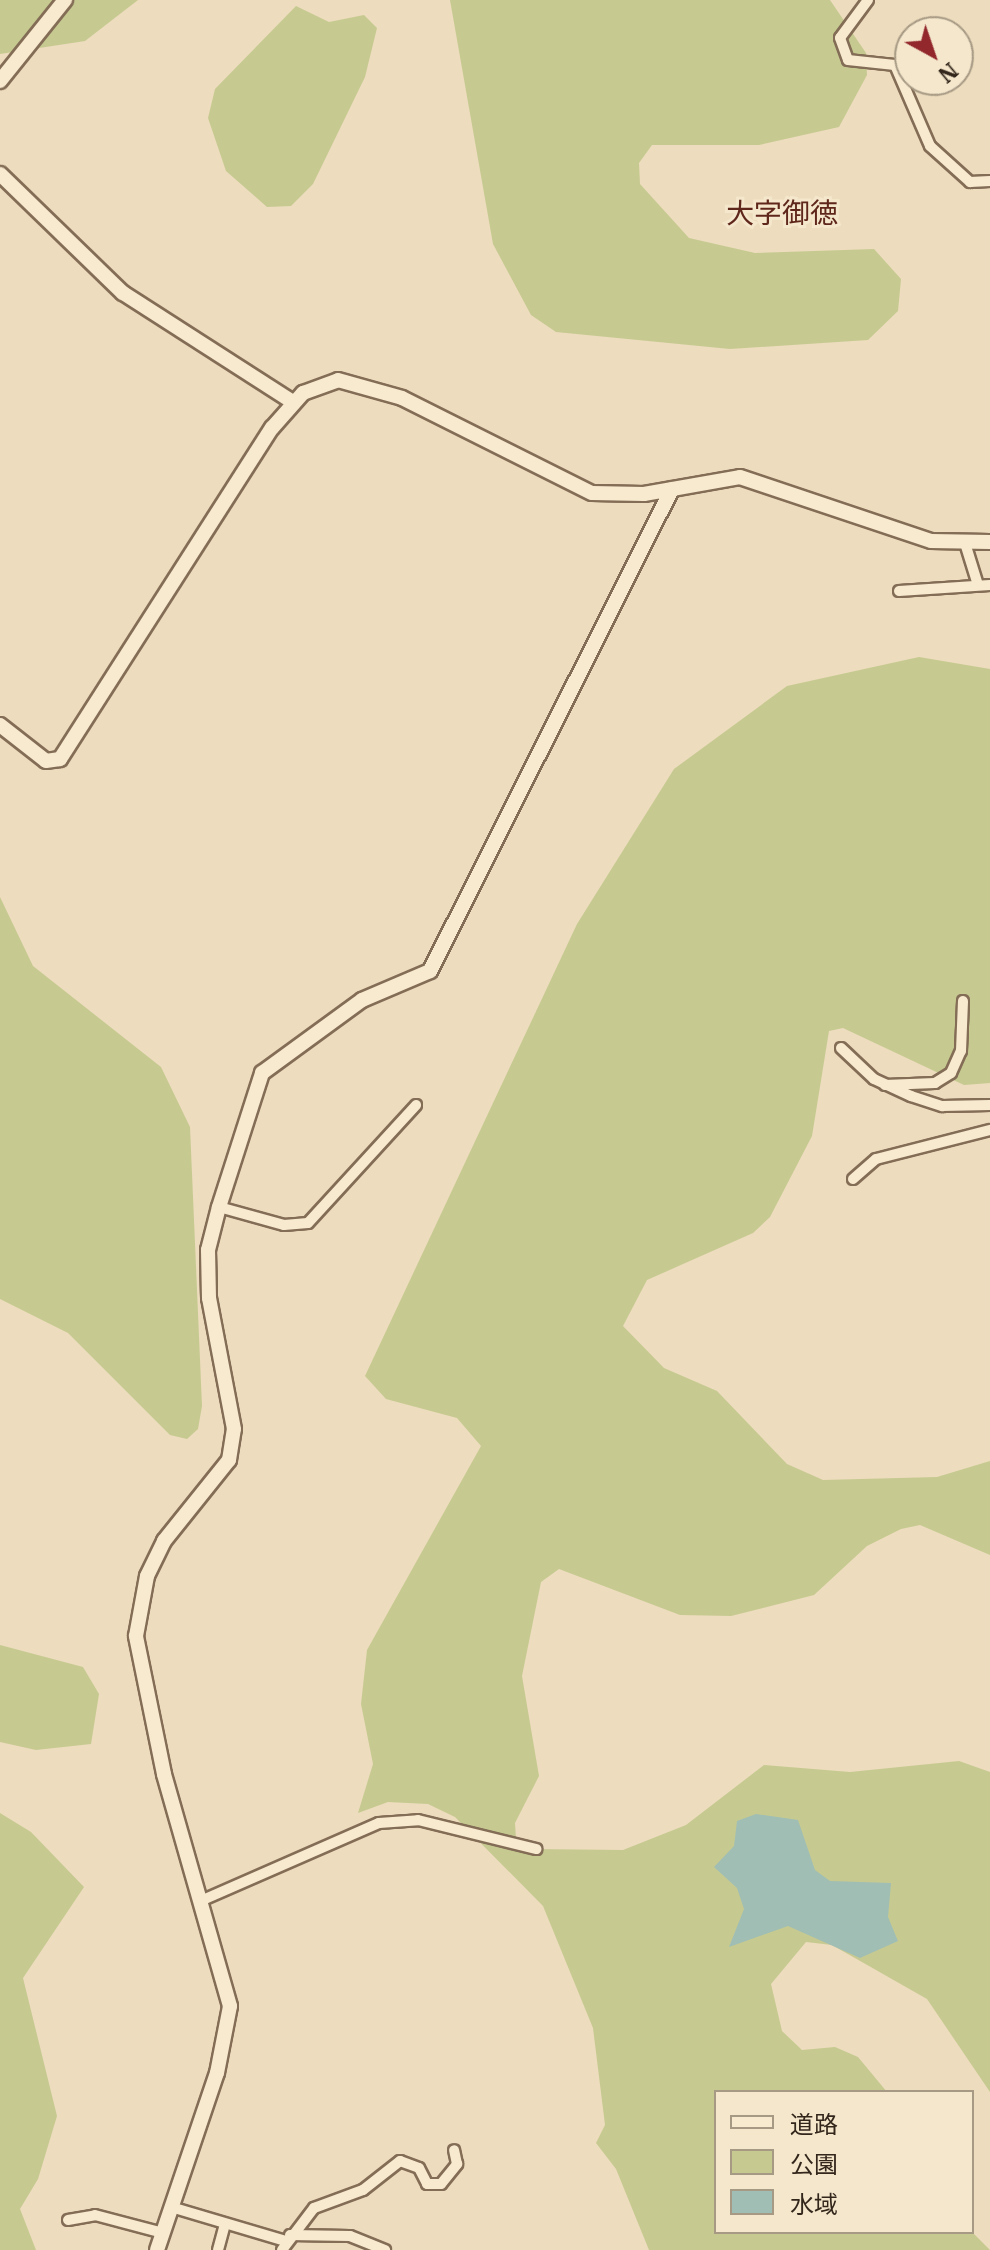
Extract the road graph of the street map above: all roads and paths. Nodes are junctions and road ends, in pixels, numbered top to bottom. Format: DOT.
graph roads {
  1 [pos="65,0"];
  2 [pos="868,0"];
  3 [pos="0,81"];
  4 [pos="0,174"];
  5 [pos="990,181"];
  6 [pos="293,402"];
  7 [pos="672,489"];
  8 [pos="990,542"];
  9 [pos="965,543"];
  10 [pos="978,585"];
  11 [pos="990,585"];
  12 [pos="899,591"];
  13 [pos="0,725"];
  14 [pos="963,1001"];
  15 [pos="841,1048"];
  16 [pos="885,1085"];
  17 [pos="416,1105"];
  18 [pos="990,1105"];
  19 [pos="990,1130"];
  20 [pos="853,1179"];
  21 [pos="219,1207"];
  22 [pos="536,1849"];
  23 [pos="205,1899"];
  24 [pos="454,2150"];
  25 [pos="171,2207"];
  26 [pos="68,2220"];
  27 [pos="225,2224"];
  28 [pos="163,2233"];
  29 [pos="286,2242"];
  30 [pos="157,2250"];
  31 [pos="218,2250"];
  32 [pos="385,2250"];
  1 -- 3 [label="street"];
  2 -- 5 [label="street"];
  4 -- 6 [label="street"];
  6 -- 7 [label="street"];
  6 -- 13 [label="street"];
  7 -- 9 [label="street"];
  7 -- 21 [label="street"];
  8 -- 9 [label="street"];
  9 -- 10 [label="street"];
  10 -- 11 [label="street"];
  10 -- 12 [label="street"];
  14 -- 16 [label="street"];
  15 -- 16 [label="street"];
  16 -- 18 [label="street"];
  17 -- 21 [label="street"];
  19 -- 20 [label="street"];
  21 -- 23 [label="street"];
  22 -- 23 [label="street"];
  23 -- 25 [label="street"];
  24 -- 29 [label="street"];
  25 -- 27 [label="street"];
  25 -- 28 [label="street"];
  26 -- 28 [label="street"];
  27 -- 29 [label="street"];
  27 -- 31 [label="street"];
  28 -- 30 [label="street"];
  29 -- 32 [label="street"];
}
